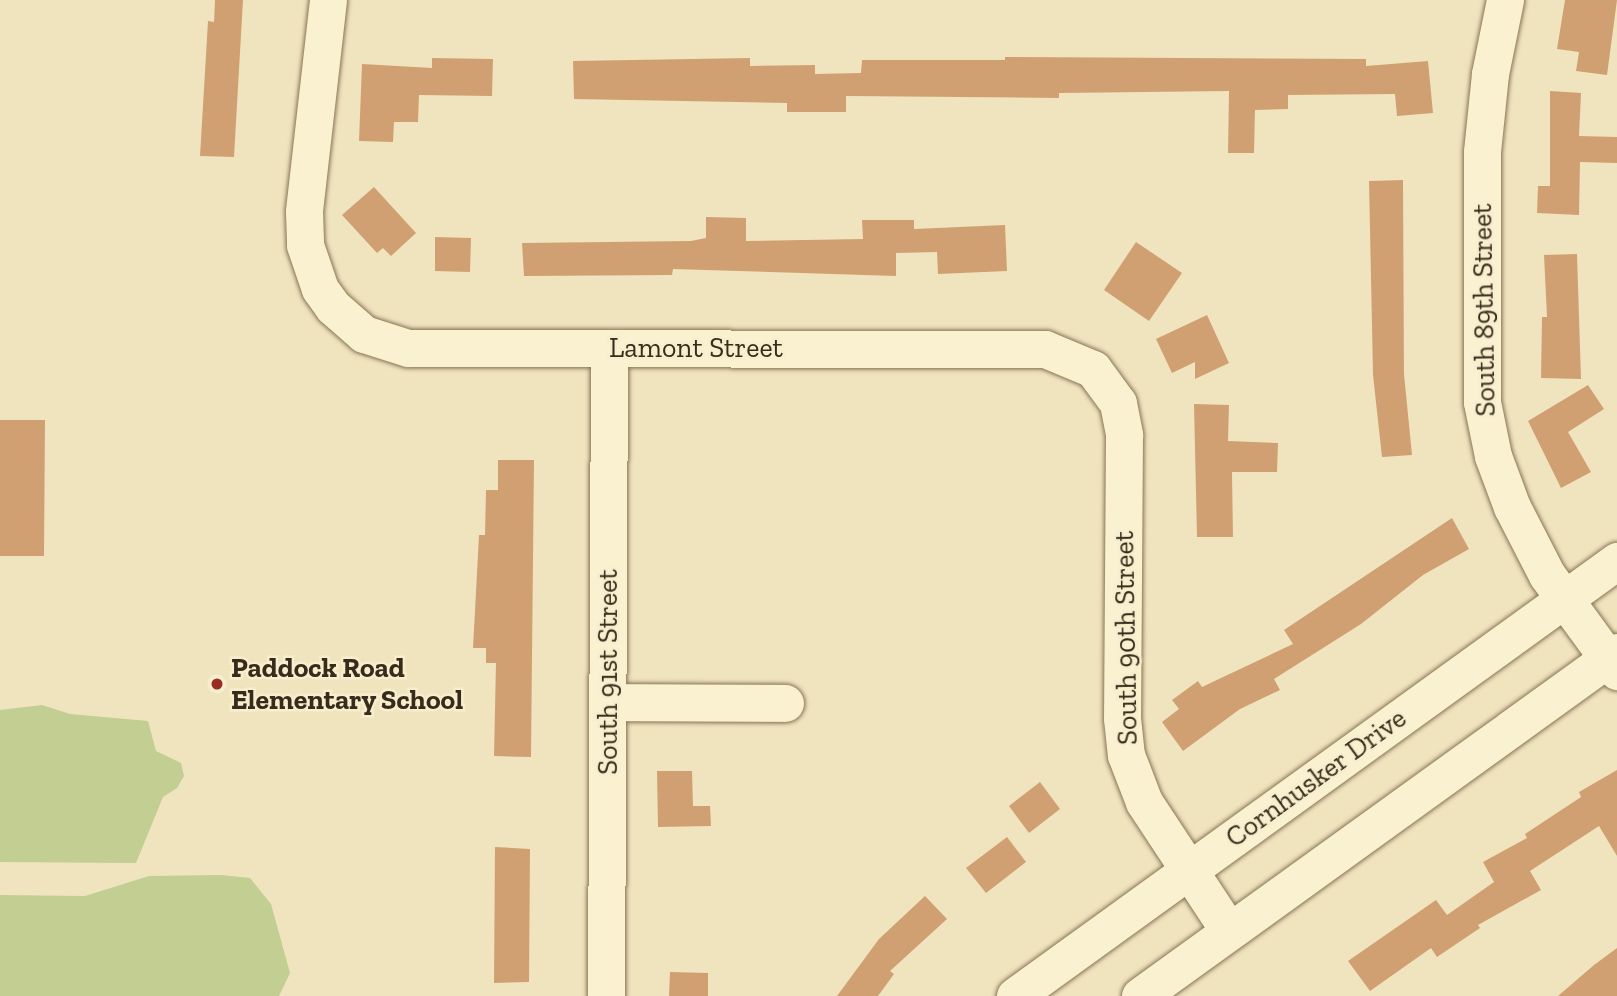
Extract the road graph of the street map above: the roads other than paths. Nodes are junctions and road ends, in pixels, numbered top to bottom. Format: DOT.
graph roads {
  1 [pos="328,0"];
  2 [pos="1504,0"];
  3 [pos="609,348"];
  4 [pos="1118,402"];
  5 [pos="1617,561"];
  6 [pos="1565,598"];
  7 [pos="1614,660"];
  8 [pos="608,702"];
  9 [pos="785,704"];
  10 [pos="1187,870"];
  11 [pos="1229,930"];
  12 [pos="606,996"];
  13 [pos="1015,996"];
  14 [pos="1140,996"];
  1 -- 3 [label="street, Lamont Street"];
  2 -- 6 [label="street, South 89th Street"];
  3 -- 4 [label="street, Lamont Street"];
  3 -- 8 [label="street, South 91st Street"];
  4 -- 10 [label="street, South 90th Street"];
  5 -- 6 [label="street, Cornhusker Drive"];
  6 -- 7 [label="street, South 89th Street"];
  6 -- 10 [label="street, Cornhusker Drive"];
  7 -- 11 [label="street"];
  8 -- 9 [label="street"];
  8 -- 12 [label="street, South 91st Street"];
  10 -- 11 [label="street, South 90th Street"];
  10 -- 13 [label="street, Cornhusker Drive"];
  11 -- 14 [label="street"];
}
